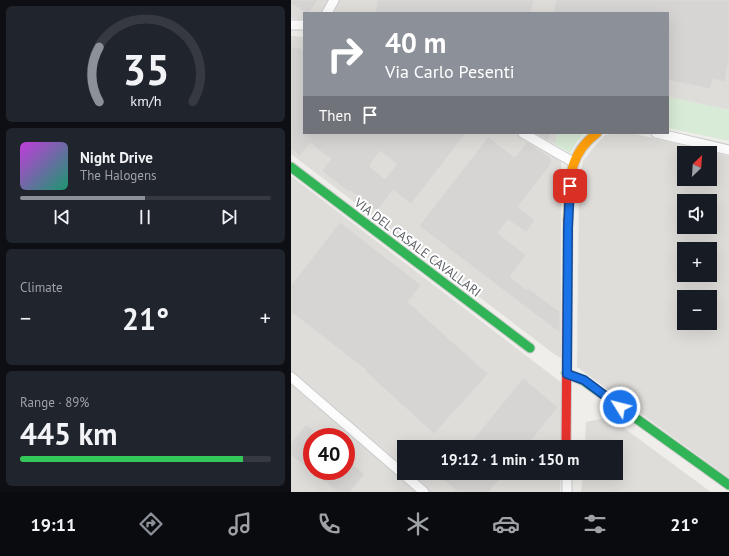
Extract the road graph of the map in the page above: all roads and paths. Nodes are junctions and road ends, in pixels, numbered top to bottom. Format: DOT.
graph roads {
  1 [pos="333,0"];
  2 [pos="327,12"];
  3 [pos="291,25"];
  4 [pos="303,25"];
  5 [pos="525,134"];
  6 [pos="596,134"];
  7 [pos="660,134"];
  8 [pos="729,150"];
  9 [pos="573,162"];
  10 [pos="291,167"];
  11 [pos="530,348"];
  12 [pos="567,374"];
  13 [pos="291,377"];
  14 [pos="567,440"];
  15 [pos="567,480"];
  16 [pos="729,485"];
  17 [pos="424,492"];
  18 [pos="567,492"];
  1 -- 2 [label="street"];
  3 -- 4 [label="street"];
  5 -- 9 [label="street"];
  6 -- 9 [label="street"];
  7 -- 8 [label="street"];
  9 -- 12 [label="street"];
  10 -- 11 [label="street, VIA DEL CASALE CAVALLARI"];
  12 -- 14 [label="street"];
  12 -- 16 [label="street"];
  13 -- 17 [label="street"];
  15 -- 18 [label="street"];
}
